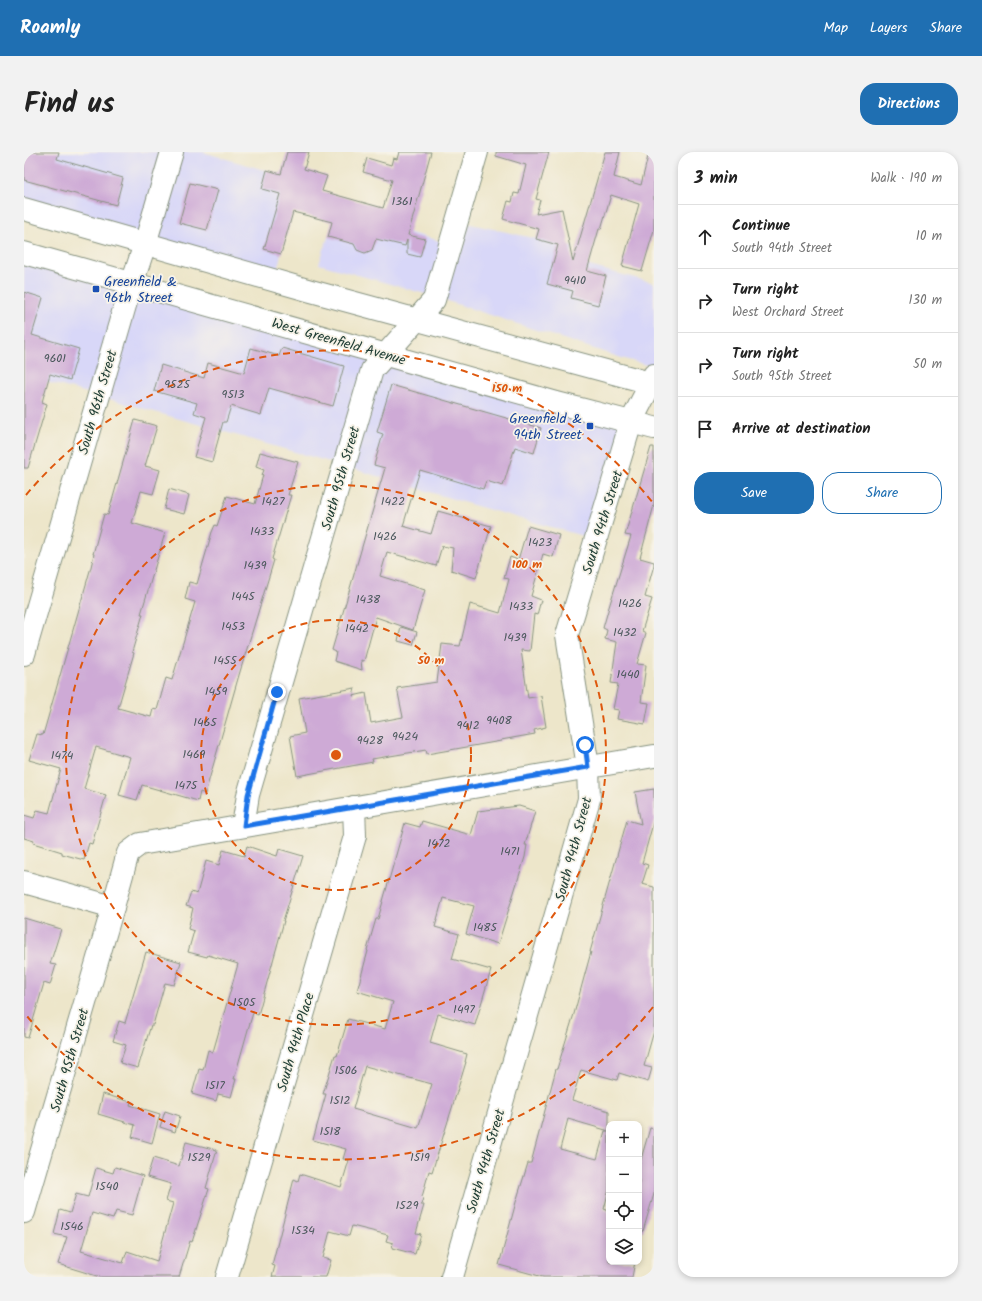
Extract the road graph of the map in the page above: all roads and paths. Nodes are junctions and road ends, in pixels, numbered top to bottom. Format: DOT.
graph roads {
  1 [pos="172,152"];
  2 [pos="477,152"];
  3 [pos="24,209"];
  4 [pos="145,244"];
  5 [pos="24,253"];
  6 [pos="131,283"];
  7 [pos="416,320"];
  8 [pos="387,354"];
  9 [pos="653,381"];
  10 [pos="631,422"];
  11 [pos="654,428"];
  12 [pos="24,654"];
  13 [pos="654,756"];
  14 [pos="588,767"];
  15 [pos="354,806"];
  16 [pos="244,826"];
  17 [pos="24,882"];
  18 [pos="113,907"];
  19 [pos="24,1212"];
  20 [pos="227,1277"];
  21 [pos="452,1277"];
  1 -- 4 [label="street, South 96th Street"];
  2 -- 7 [label="street, South 95th Street"];
  3 -- 4 [label="street"];
  4 -- 6 [label="street, South 96th Street"];
  4 -- 7 [label="street"];
  5 -- 6 [label="street, West Greenfield Avenue"];
  6 -- 8 [label="street, West Greenfield Avenue"];
  6 -- 12 [label="street, South 96th Street"];
  7 -- 8 [label="street, South 95th Street"];
  7 -- 9 [label="street"];
  8 -- 10 [label="street, West Greenfield Avenue"];
  8 -- 16 [label="street, South 95th Street"];
  9 -- 10 [label="street, South 94th Street"];
  10 -- 11 [label="street, West Greenfield Avenue"];
  10 -- 14 [label="street, South 94th Street"];
  13 -- 14 [label="street, South 95th Street"];
  14 -- 15 [label="street, South 95th Street"];
  14 -- 21 [label="street, South 94th Street"];
  15 -- 16 [label="street, South 95th Street"];
  15 -- 20 [label="street, South 94th Place"];
  16 -- 18 [label="street, South 95th Street"];
  17 -- 18 [label="street"];
  18 -- 19 [label="street, South 95th Street"];
}
